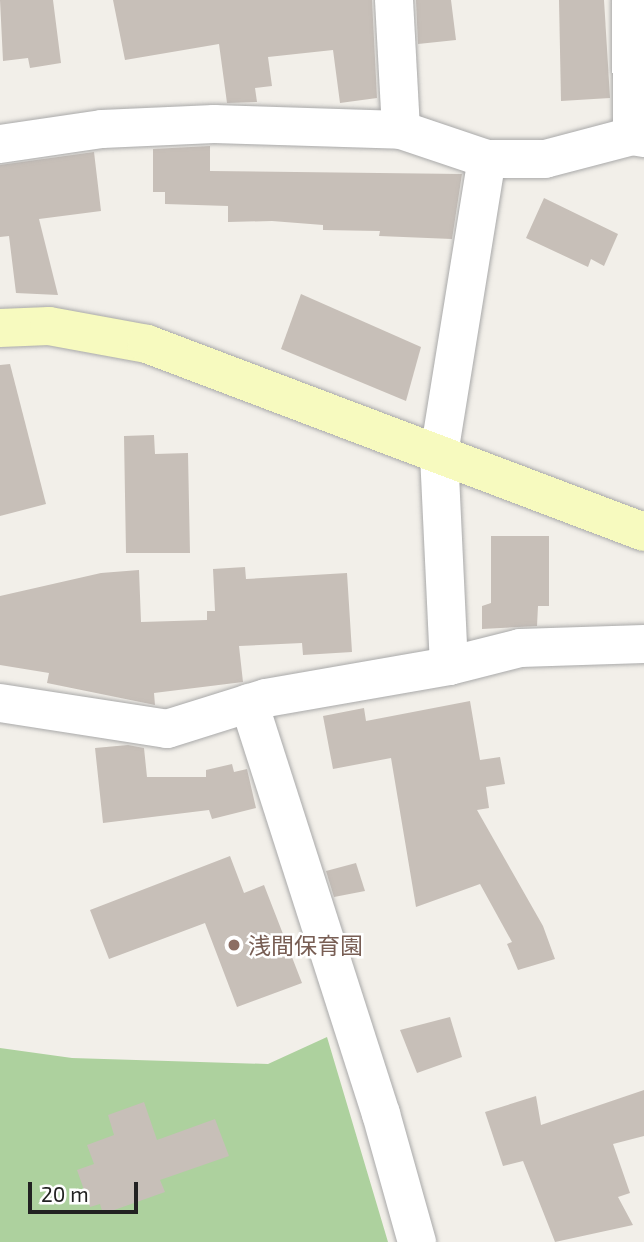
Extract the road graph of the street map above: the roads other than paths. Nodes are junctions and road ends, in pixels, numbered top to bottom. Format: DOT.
graph roads {
  1 [pos="394,0"];
  2 [pos="631,0"];
  3 [pos="401,130"];
  4 [pos="638,137"];
  5 [pos="1,142"];
  6 [pos="487,159"];
  7 [pos="0,328"];
  8 [pos="439,454"];
  9 [pos="644,532"];
  10 [pos="644,644"];
  11 [pos="449,666"];
  12 [pos="0,703"];
  13 [pos="249,704"];
  14 [pos="417,1242"];
  1 -- 3 [label="street"];
  2 -- 4 [label="street"];
  3 -- 5 [label="street"];
  3 -- 6 [label="street"];
  4 -- 6 [label="street"];
  6 -- 8 [label="street"];
  7 -- 8 [label="street"];
  8 -- 9 [label="street"];
  8 -- 11 [label="street"];
  10 -- 11 [label="street"];
  11 -- 13 [label="street"];
  12 -- 13 [label="street"];
  13 -- 14 [label="street"];
}
